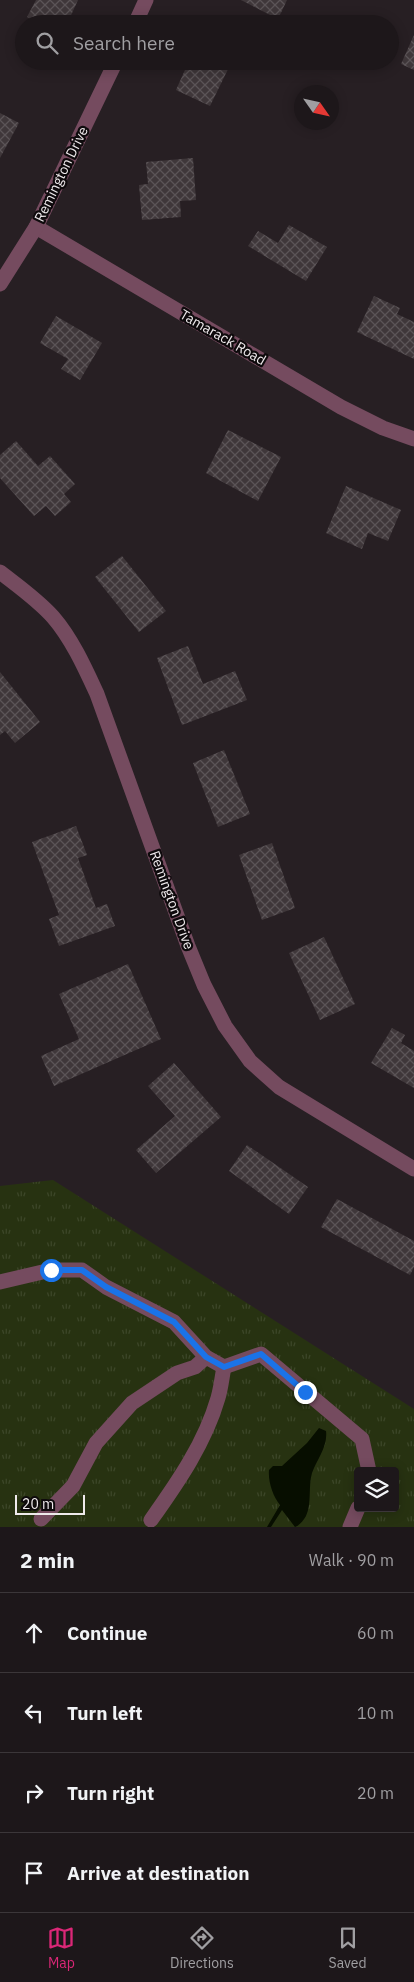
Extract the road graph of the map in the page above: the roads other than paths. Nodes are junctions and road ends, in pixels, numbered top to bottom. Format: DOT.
graph roads {
  1 [pos="146,0"];
  2 [pos="139,15"];
  3 [pos="112,70"];
  4 [pos="36,227"];
  5 [pos="0,284"];
  6 [pos="414,439"];
  7 [pos="0,572"];
  8 [pos="414,1169"];
  9 [pos="0,1282"];
  10 [pos="206,1357"];
  11 [pos="224,1367"];
  12 [pos="368,1467"];
  13 [pos="356,1512"];
  14 [pos="41,1519"];
  15 [pos="151,1520"];
  16 [pos="350,1527"];
  1 -- 2 [label="street"];
  3 -- 4 [label="street, Remington Drive"];
  4 -- 5 [label="street, Remington Drive"];
  4 -- 6 [label="street, Tamarack Road"];
  7 -- 8 [label="street, Remington Drive"];
  9 -- 10 [label="street"];
  10 -- 11 [label="street"];
  10 -- 14 [label="street"];
  11 -- 12 [label="street"];
  11 -- 15 [label="street"];
  13 -- 16 [label="street"];
}
